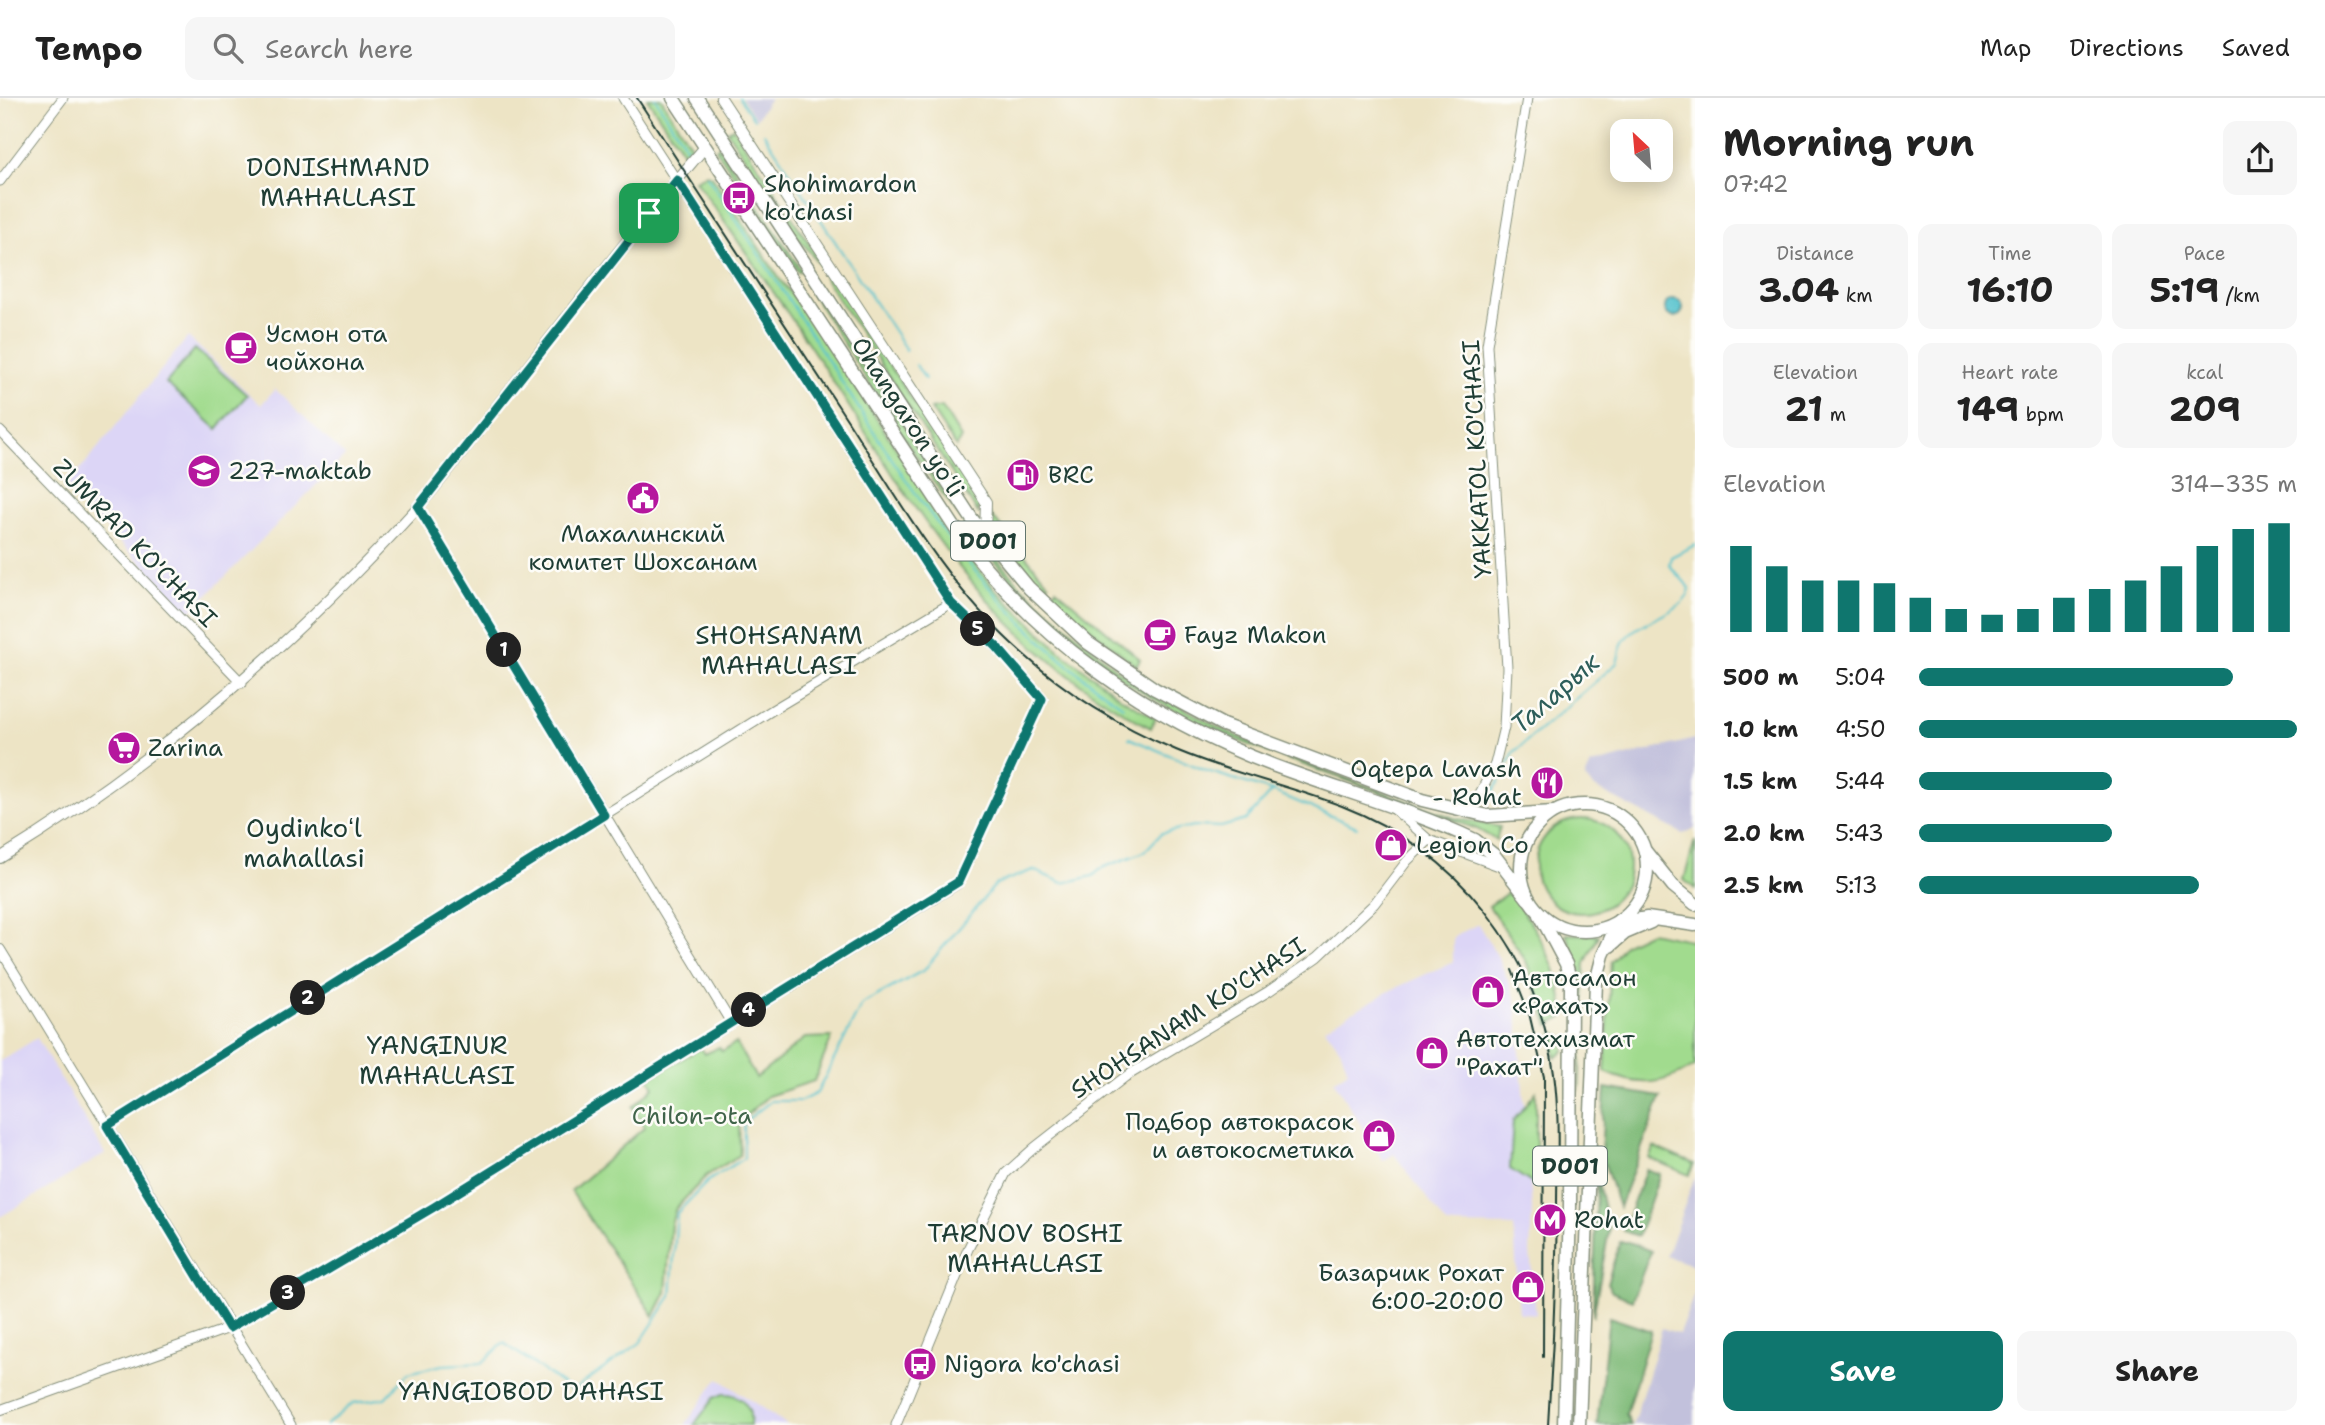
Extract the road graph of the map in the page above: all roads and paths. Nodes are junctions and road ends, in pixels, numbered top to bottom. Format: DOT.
graph roads {
  1 [pos="63,98"];
  2 [pos="623,98"];
  3 [pos="673,98"];
  4 [pos="697,98"];
  5 [pos="721,98"];
  6 [pos="1527,98"];
  7 [pos="719,131"];
  8 [pos="705,147"];
  9 [pos="677,180"];
  10 [pos="0,181"];
  11 [pos="813,276"];
  12 [pos="796,286"];
  13 [pos="0,431"];
  14 [pos="418,507"];
  15 [pos="985,536"];
  16 [pos="951,603"];
  17 [pos="242,682"];
  18 [pos="1394,810"];
  19 [pos="1470,813"];
  20 [pos="1554,813"];
  21 [pos="604,815"];
  22 [pos="1429,840"];
  23 [pos="1646,852"];
  24 [pos="0,858"];
  25 [pos="1504,867"];
  26 [pos="1528,898"];
  27 [pos="1695,904"];
  28 [pos="1540,915"];
  29 [pos="1669,920"];
  30 [pos="1616,923"];
  31 [pos="1695,925"];
  32 [pos="0,949"];
  33 [pos="1603,955"];
  34 [pos="730,1021"];
  35 [pos="107,1126"];
  36 [pos="229,1328"];
  37 [pos="0,1410"];
  38 [pos="291,1425"];
  39 [pos="896,1425"];
  40 [pos="1563,1425"];
  41 [pos="1578,1425"];
  1 -- 10 [label="street"];
  2 -- 9 [label="street"];
  3 -- 8 [label="highway, Ohangaron yoʻli / D001"];
  4 -- 7 [label="highway, Ohangaron yoʻli / D001"];
  5 -- 15 [label="main road, Ohangaron yoʻli"];
  6 -- 19 [label="street, YAKKATOL KO'CHASI"];
  7 -- 8 [label="highway"];
  7 -- 11 [label="highway, Ohangaron yoʻli / D001"];
  8 -- 9 [label="main road"];
  8 -- 12 [label="highway, Ohangaron yoʻli / D001"];
  9 -- 14 [label="main road"];
  9 -- 16 [label="street"];
  11 -- 12 [label="highway"];
  11 -- 15 [label="highway, Ohangaron yoʻli / D001"];
  12 -- 18 [label="highway, Ohangaron yoʻli / D001"];
  13 -- 17 [label="street, ZUMRAD KO'CHASI"];
  14 -- 17 [label="main road"];
  14 -- 21 [label="street"];
  15 -- 19 [label="highway, Ohangaron yoʻli / D001"];
  16 -- 21 [label="street"];
  16 -- 34 [label="street"];
  17 -- 24 [label="main road"];
  18 -- 22 [label="street"];
  18 -- 25 [label="highway, Ohangaron yoʻli / D001"];
  19 -- 20 [label="highway, Ohangaron yoʻli / D001"];
  20 -- 23 [label="highway, D001"];
  20 -- 26 [label="highway, D001"];
  21 -- 34 [label="street"];
  21 -- 35 [label="street"];
  22 -- 25 [label="street"];
  22 -- 39 [label="street, SHOHSANAM KO'CHASI"];
  23 -- 27 [label="highway"];
  23 -- 30 [label="highway, D001"];
  25 -- 26 [label="highway, Ohangaron yoʻli / D001"];
  26 -- 28 [label="highway, D001"];
  28 -- 30 [label="highway, D001"];
  28 -- 40 [label="highway, D001"];
  29 -- 30 [label="highway"];
  29 -- 31 [label="highway"];
  29 -- 33 [label="highway"];
  30 -- 33 [label="highway, D001"];
  32 -- 35 [label="street"];
  33 -- 41 [label="highway, D001"];
  34 -- 36 [label="street"];
  35 -- 36 [label="street"];
  36 -- 37 [label="street"];
  36 -- 38 [label="street"];
}
